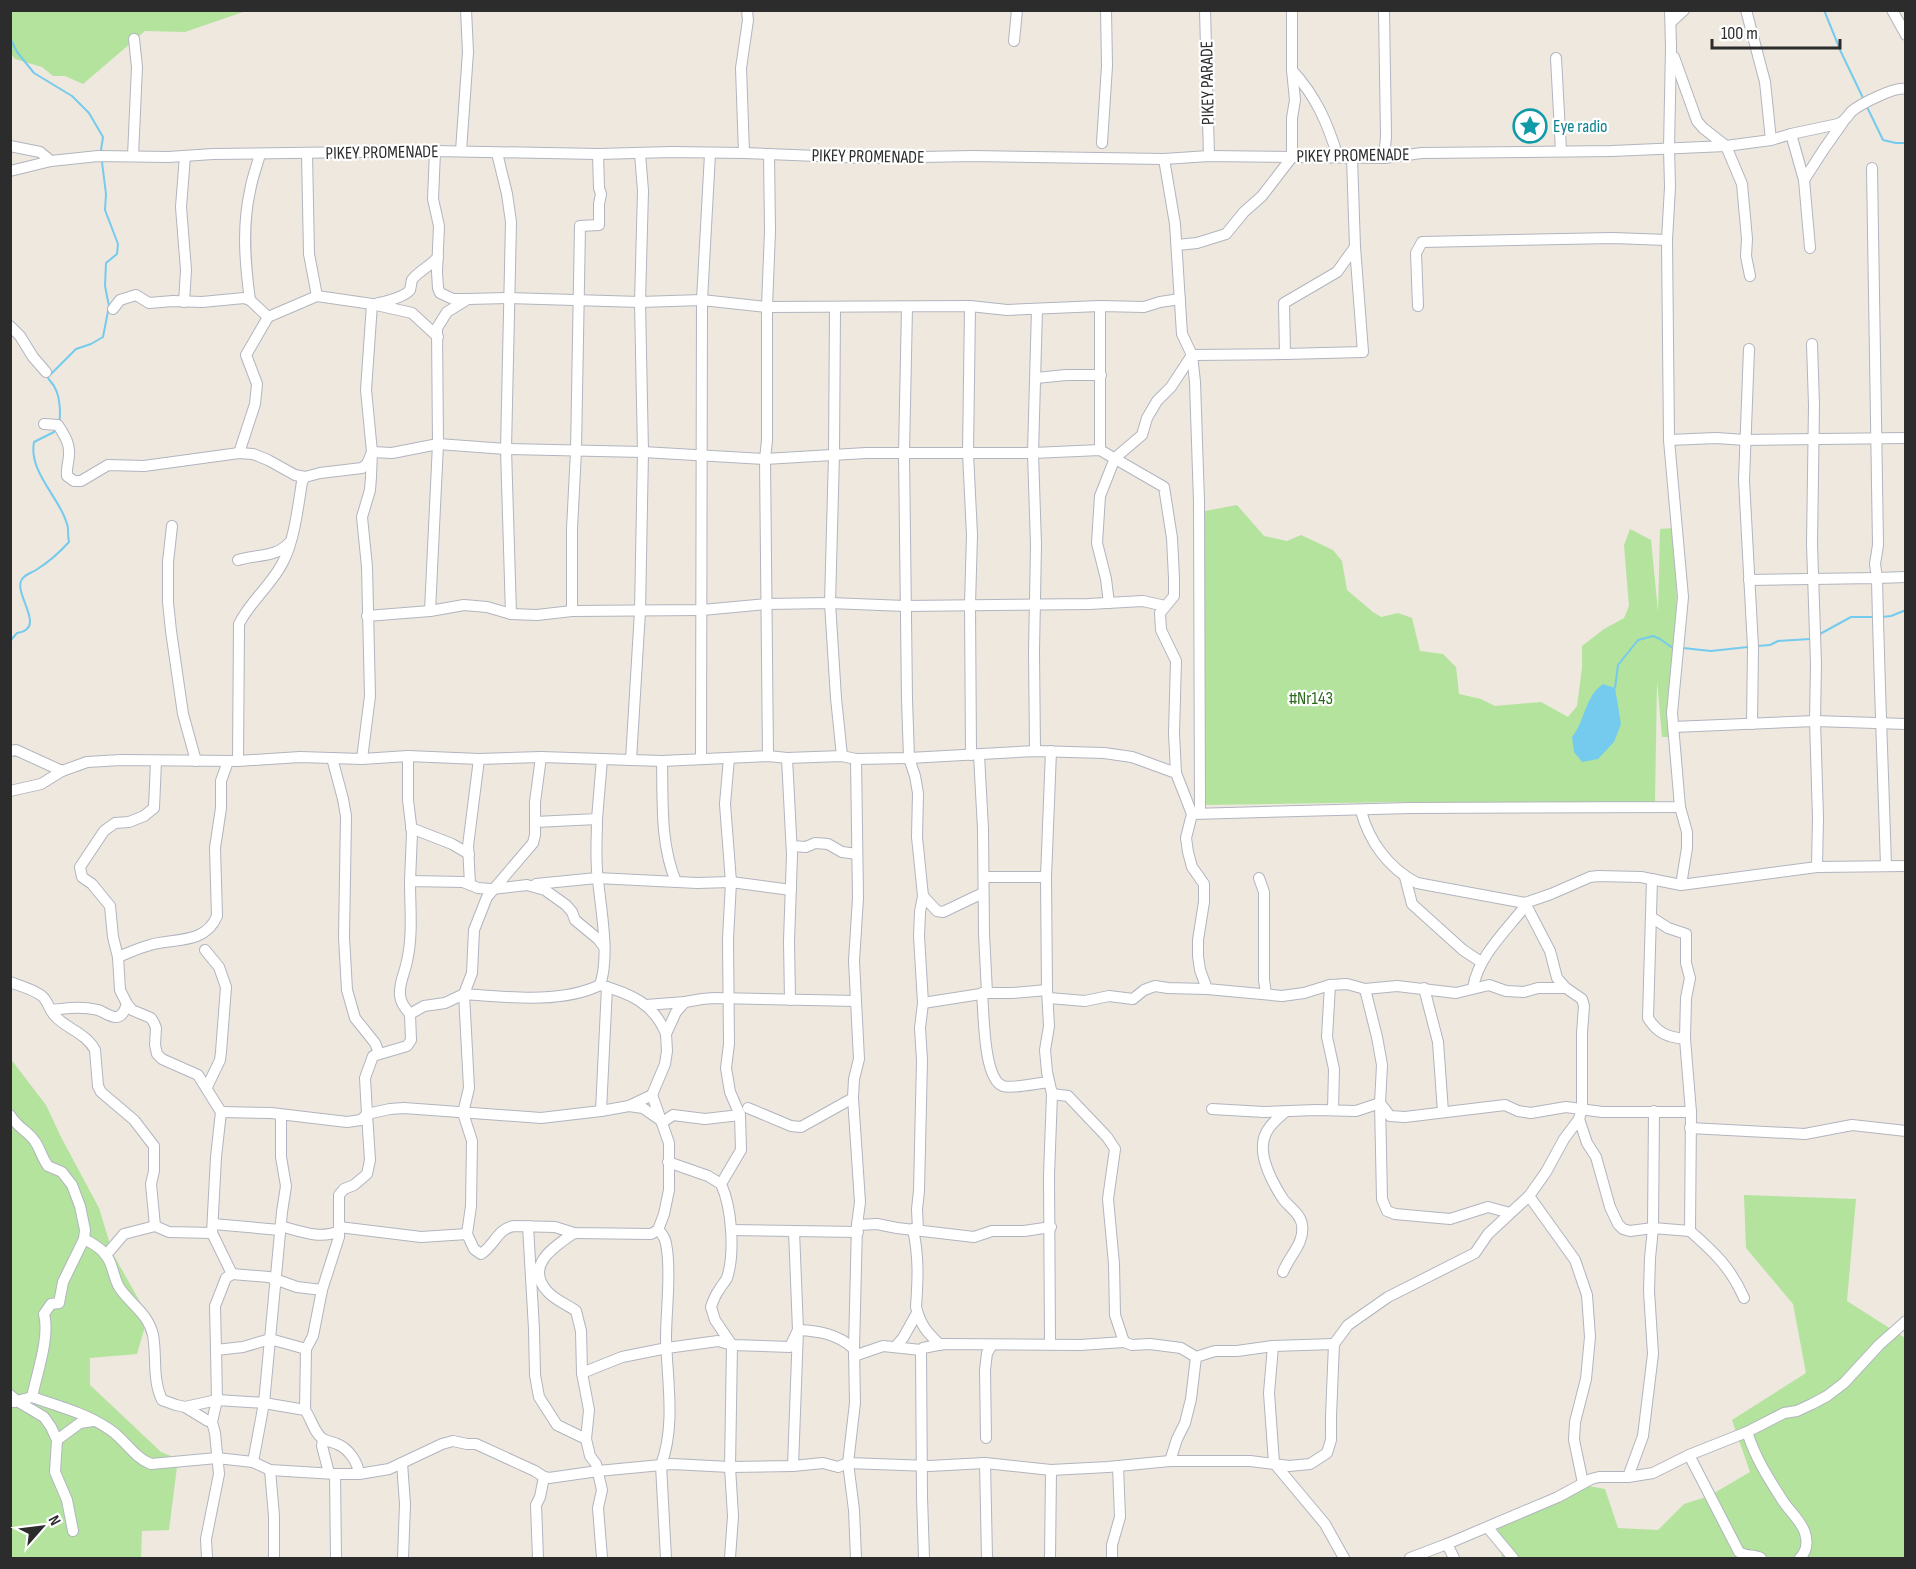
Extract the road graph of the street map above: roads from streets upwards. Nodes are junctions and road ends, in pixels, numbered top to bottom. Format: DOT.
graph roads {
  1 [pos="466,10"];
  2 [pos="747,10"];
  3 [pos="1017,10"];
  4 [pos="1106,10"];
  5 [pos="1205,10"];
  6 [pos="1292,10"];
  7 [pos="1384,10"];
  8 [pos="1684,10"];
  9 [pos="1746,10"];
  10 [pos="1892,10"];
  11 [pos="1670,16"];
  12 [pos="1905,35"];
  13 [pos="134,39"];
  14 [pos="1014,41"];
  15 [pos="1671,47"];
  16 [pos="1556,58"];
  17 [pos="1292,70"];
  18 [pos="1905,88"];
  19 [pos="1844,122"];
  20 [pos="1791,134"];
  21 [pos="1771,140"];
  22 [pos="1102,143"];
  23 [pos="10,146"];
  24 [pos="1726,146"];
  25 [pos="1669,148"];
  26 [pos="435,151"];
  27 [pos="461,151"];
  28 [pos="1561,151"];
  29 [pos="307,153"];
  30 [pos="497,153"];
  31 [pos="640,153"];
  32 [pos="744,153"];
  33 [pos="260,154"];
  34 [pos="598,154"];
  35 [pos="710,154"];
  36 [pos="769,154"];
  37 [pos="133,156"];
  38 [pos="185,156"];
  39 [pos="1209,156"];
  40 [pos="1292,157"];
  41 [pos="1338,157"];
  42 [pos="1352,158"];
  43 [pos="1384,158"];
  44 [pos="1164,159"];
  45 [pos="51,161"];
  46 [pos="1872,168"];
  47 [pos="10,171"];
  48 [pos="1804,180"];
  49 [pos="1667,240"];
  50 [pos="1177,244"];
  51 [pos="1355,247"];
  52 [pos="1810,248"];
  53 [pos="438,257"];
  54 [pos="1750,276"];
  55 [pos="317,296"];
  56 [pos="508,298"];
  57 [pos="468,299"];
  58 [pos="1180,299"];
  59 [pos="250,300"];
  60 [pos="578,300"];
  61 [pos="702,300"];
  62 [pos="184,302"];
  63 [pos="640,302"];
  64 [pos="372,304"];
  65 [pos="970,306"];
  66 [pos="1100,306"];
  67 [pos="1418,306"];
  68 [pos="767,307"];
  69 [pos="907,307"];
  70 [pos="835,308"];
  71 [pos="113,309"];
  72 [pos="1037,309"];
  73 [pos="268,317"];
  74 [pos="10,326"];
  75 [pos="438,337"];
  76 [pos="1812,344"];
  77 [pos="1749,349"];
  78 [pos="1286,354"];
  79 [pos="1192,355"];
  80 [pos="46,372"];
  81 [pos="1101,375"];
  82 [pos="1036,378"];
  83 [pos="44,424"];
  84 [pos="1876,437"];
  85 [pos="1905,438"];
  86 [pos="1812,439"];
  87 [pos="1745,440"];
  88 [pos="1669,441"];
  89 [pos="438,444"];
  90 [pos="506,449"];
  91 [pos="1100,450"];
  92 [pos="576,451"];
  93 [pos="372,452"];
  94 [pos="643,452"];
  95 [pos="239,453"];
  96 [pos="904,453"];
  97 [pos="968,453"];
  98 [pos="1033,453"];
  99 [pos="701,455"];
  100 [pos="834,455"];
  101 [pos="1115,458"];
  102 [pos="765,459"];
  103 [pos="305,477"];
  104 [pos="172,526"];
  105 [pos="290,543"];
  106 [pos="238,560"];
  107 [pos="1905,577"];
  108 [pos="1877,578"];
  109 [pos="1813,579"];
  110 [pos="1749,580"];
  111 [pos="830,603"];
  112 [pos="1109,603"];
  113 [pos="766,604"];
  114 [pos="970,604"];
  115 [pos="1035,605"];
  116 [pos="904,606"];
  117 [pos="1165,606"];
  118 [pos="702,610"];
  119 [pos="430,611"];
  120 [pos="572,611"];
  121 [pos="640,611"];
  122 [pos="511,614"];
  123 [pos="367,616"];
  124 [pos="1815,721"];
  125 [pos="1752,724"];
  126 [pos="1882,724"];
  127 [pos="1905,724"];
  128 [pos="1673,727"];
  129 [pos="10,751"];
  130 [pos="1035,751"];
  131 [pos="1051,751"];
  132 [pos="975,755"];
  133 [pos="408,756"];
  134 [pos="768,756"];
  135 [pos="842,756"];
  136 [pos="541,757"];
  137 [pos="332,758"];
  138 [pos="701,758"];
  139 [pos="729,758"];
  140 [pos="787,758"];
  141 [pos="909,758"];
  142 [pos="362,759"];
  143 [pos="479,759"];
  144 [pos="602,759"];
  145 [pos="856,759"];
  146 [pos="233,760"];
  147 [pos="631,760"];
  148 [pos="156,761"];
  149 [pos="196,761"];
  150 [pos="662,761"];
  151 [pos="62,771"];
  152 [pos="1176,773"];
  153 [pos="10,791"];
  154 [pos="1680,807"];
  155 [pos="1361,810"];
  156 [pos="1196,813"];
  157 [pos="597,819"];
  158 [pos="535,822"];
  159 [pos="411,828"];
  160 [pos="792,846"];
  161 [pos="468,854"];
  162 [pos="857,854"];
  163 [pos="1886,866"];
  164 [pos="1905,866"];
  165 [pos="1817,867"];
  166 [pos="984,877"];
  167 [pos="1405,877"];
  168 [pos="1047,878"];
  169 [pos="1259,878"];
  170 [pos="597,879"];
  171 [pos="1652,879"];
  172 [pos="410,881"];
  173 [pos="676,882"];
  174 [pos="731,882"];
  175 [pos="470,884"];
  176 [pos="527,885"];
  177 [pos="1680,885"];
  178 [pos="492,889"];
  179 [pos="791,890"];
  180 [pos="983,893"];
  181 [pos="923,896"];
  182 [pos="1526,904"];
  183 [pos="943,912"];
  184 [pos="1651,917"];
  185 [pos="919,921"];
  186 [pos="604,947"];
  187 [pos="205,950"];
  188 [pos="118,957"];
  189 [pos="1481,962"];
  190 [pos="10,982"];
  191 [pos="1330,985"];
  192 [pos="603,986"];
  193 [pos="1424,988"];
  194 [pos="1473,988"];
  195 [pos="1566,988"];
  196 [pos="1207,989"];
  197 [pos="1365,989"];
  198 [pos="985,993"];
  199 [pos="464,994"];
  200 [pos="1048,994"];
  201 [pos="1266,994"];
  202 [pos="728,998"];
  203 [pos="790,1000"];
  204 [pos="856,1001"];
  205 [pos="685,1002"];
  206 [pos="923,1003"];
  207 [pos="127,1004"];
  208 [pos="646,1005"];
  209 [pos="51,1010"];
  210 [pos="410,1014"];
  211 [pos="666,1034"];
  212 [pos="1686,1039"];
  213 [pos="379,1053"];
  214 [pos="1049,1082"];
  215 [pos="207,1088"];
  216 [pos="1052,1094"];
  217 [pos="652,1095"];
  218 [pos="853,1098"];
  219 [pos="1380,1103"];
  220 [pos="629,1106"];
  221 [pos="1212,1109"];
  222 [pos="1333,1110"];
  223 [pos="1654,1111"];
  224 [pos="221,1112"];
  225 [pos="601,1112"];
  226 [pos="744,1112"];
  227 [pos="1285,1112"];
  228 [pos="1443,1112"];
  229 [pos="1690,1112"];
  230 [pos="463,1113"];
  231 [pos="367,1114"];
  232 [pos="1581,1114"];
  233 [pos="10,1115"];
  234 [pos="281,1115"];
  235 [pos="663,1122"];
  236 [pos="1690,1128"];
  237 [pos="1905,1131"];
  238 [pos="668,1162"];
  239 [pos="721,1184"];
  240 [pos="1529,1196"];
  241 [pos="1510,1213"];
  242 [pos="155,1226"];
  243 [pos="528,1226"];
  244 [pos="1051,1227"];
  245 [pos="213,1228"];
  246 [pos="280,1228"];
  247 [pos="858,1228"];
  248 [pos="1653,1228"];
  249 [pos="339,1229"];
  250 [pos="915,1229"];
  251 [pos="658,1230"];
  252 [pos="730,1230"];
  253 [pos="794,1231"];
  254 [pos="1690,1231"];
  255 [pos="574,1233"];
  256 [pos="467,1234"];
  257 [pos="84,1239"];
  258 [pos="106,1255"];
  259 [pos="1282,1272"];
  260 [pos="232,1274"];
  261 [pos="275,1279"];
  262 [pos="322,1290"];
  263 [pos="1744,1298"];
  264 [pos="917,1313"];
  265 [pos="1905,1321"];
  266 [pos="798,1329"];
  267 [pos="270,1339"];
  268 [pos="1124,1342"];
  269 [pos="1050,1344"];
  270 [pos="1334,1344"];
  271 [pos="940,1345"];
  272 [pos="992,1345"];
  273 [pos="732,1346"];
  274 [pos="1273,1346"];
  275 [pos="895,1347"];
  276 [pos="667,1348"];
  277 [pos="306,1349"];
  278 [pos="216,1350"];
  279 [pos="921,1350"];
  280 [pos="854,1352"];
  281 [pos="1196,1357"];
  282 [pos="582,1373"];
  283 [pos="32,1397"];
  284 [pos="13,1400"];
  285 [pos="217,1400"];
  286 [pos="264,1403"];
  287 [pos="185,1407"];
  288 [pos="305,1410"];
  289 [pos="93,1420"];
  290 [pos="212,1422"];
  291 [pos="1747,1432"];
  292 [pos="986,1438"];
  293 [pos="323,1439"];
  294 [pos="585,1439"];
  295 [pos="57,1440"];
  296 [pos="1689,1455"];
  297 [pos="217,1458"];
  298 [pos="1170,1461"];
  299 [pos="253,1462"];
  300 [pos="402,1463"];
  301 [pos="848,1463"];
  302 [pos="985,1463"];
  303 [pos="1274,1463"];
  304 [pos="661,1465"];
  305 [pos="922,1465"];
  306 [pos="793,1466"];
  307 [pos="730,1467"];
  308 [pos="1118,1467"];
  309 [pos="270,1470"];
  310 [pos="1051,1470"];
  311 [pos="598,1471"];
  312 [pos="332,1474"];
  313 [pos="359,1474"];
  314 [pos="544,1477"];
  315 [pos="1628,1477"];
  316 [pos="1583,1483"];
  317 [pos="1488,1528"];
  318 [pos="73,1531"];
  319 [pos="1447,1544"];
  320 [pos="207,1558"];
  321 [pos="274,1558"];
  322 [pos="336,1558"];
  323 [pos="403,1558"];
  324 [pos="538,1558"];
  325 [pos="602,1558"];
  326 [pos="666,1558"];
  327 [pos="730,1558"];
  328 [pos="856,1558"];
  329 [pos="924,1558"];
  330 [pos="987,1558"];
  331 [pos="1050,1558"];
  332 [pos="1112,1558"];
  333 [pos="1344,1558"];
  334 [pos="1410,1558"];
  335 [pos="1454,1558"];
  336 [pos="1513,1558"];
  337 [pos="1761,1558"];
  338 [pos="1800,1558"];
  1 -- 27 [label="street"];
  2 -- 32 [label="street"];
  3 -- 14 [label="street"];
  4 -- 22 [label="street"];
  5 -- 39 [label="street, PIKEY PARADE"];
  6 -- 17 [label="street"];
  7 -- 43 [label="street"];
  8 -- 11 [label="street"];
  9 -- 21 [label="street"];
  10 -- 12 [label="street"];
  11 -- 15 [label="street"];
  13 -- 37 [label="street"];
  15 -- 24 [label="street"];
  15 -- 25 [label="street"];
  16 -- 28 [label="street"];
  17 -- 40 [label="street"];
  17 -- 41 [label="street"];
  18 -- 19 [label="street, PIKEY PROMENADE"];
  19 -- 20 [label="street, PIKEY PROMENADE"];
  19 -- 48 [label="street"];
  20 -- 21 [label="street, PIKEY PROMENADE"];
  20 -- 48 [label="street"];
  21 -- 24 [label="street, PIKEY PROMENADE"];
  23 -- 45 [label="street"];
  24 -- 25 [label="street, PIKEY PROMENADE"];
  24 -- 54 [label="street"];
  25 -- 28 [label="street, PIKEY PROMENADE"];
  25 -- 49 [label="street"];
  26 -- 27 [label="street, PIKEY PROMENADE"];
  26 -- 29 [label="street, PIKEY PROMENADE"];
  26 -- 53 [label="street"];
  27 -- 30 [label="street, PIKEY PROMENADE"];
  28 -- 43 [label="street, PIKEY PROMENADE"];
  29 -- 33 [label="street, PIKEY PROMENADE"];
  29 -- 55 [label="street"];
  30 -- 34 [label="street, PIKEY PROMENADE"];
  30 -- 56 [label="street"];
  31 -- 34 [label="street, PIKEY PROMENADE"];
  31 -- 35 [label="street, PIKEY PROMENADE"];
  31 -- 63 [label="street"];
  32 -- 35 [label="street, PIKEY PROMENADE"];
  32 -- 36 [label="street, PIKEY PROMENADE"];
  33 -- 38 [label="street, PIKEY PROMENADE"];
  33 -- 59 [label="street"];
  34 -- 60 [label="street"];
  35 -- 61 [label="street"];
  36 -- 44 [label="street, PIKEY PROMENADE"];
  36 -- 68 [label="street"];
  37 -- 38 [label="street, PIKEY PROMENADE"];
  37 -- 45 [label="street, PIKEY PROMENADE"];
  38 -- 62 [label="street"];
  39 -- 40 [label="street, PIKEY PROMENADE"];
  39 -- 44 [label="street, PIKEY PROMENADE"];
  40 -- 41 [label="street, PIKEY PROMENADE"];
  40 -- 50 [label="street"];
  41 -- 42 [label="street, PIKEY PROMENADE"];
  42 -- 43 [label="street, PIKEY PROMENADE"];
  42 -- 51 [label="street"];
  44 -- 50 [label="street"];
  45 -- 47 [label="street, PIKEY PROMENADE"];
  46 -- 84 [label="street"];
  48 -- 52 [label="street"];
  49 -- 67 [label="street"];
  49 -- 88 [label="street"];
  50 -- 58 [label="street"];
  51 -- 78 [label="street"];
  51 -- 78 [label="street"];
  53 -- 57 [label="street"];
  53 -- 64 [label="street"];
  55 -- 64 [label="street"];
  55 -- 73 [label="street"];
  56 -- 57 [label="street"];
  56 -- 60 [label="street"];
  56 -- 90 [label="street"];
  57 -- 75 [label="street"];
  58 -- 66 [label="street"];
  58 -- 79 [label="street"];
  59 -- 62 [label="street"];
  59 -- 73 [label="street"];
  60 -- 63 [label="street"];
  60 -- 92 [label="street"];
  61 -- 63 [label="street"];
  61 -- 68 [label="street"];
  61 -- 99 [label="street"];
  62 -- 71 [label="street"];
  63 -- 94 [label="street"];
  64 -- 75 [label="street"];
  64 -- 93 [label="street"];
  65 -- 69 [label="street"];
  65 -- 72 [label="street"];
  65 -- 97 [label="street"];
  66 -- 72 [label="street"];
  66 -- 81 [label="street"];
  68 -- 70 [label="street"];
  68 -- 102 [label="street"];
  69 -- 70 [label="street"];
  69 -- 96 [label="street"];
  70 -- 100 [label="street"];
  72 -- 82 [label="street"];
  73 -- 95 [label="street"];
  74 -- 80 [label="street"];
  75 -- 89 [label="street"];
  76 -- 86 [label="street"];
  77 -- 87 [label="street"];
  78 -- 79 [label="street"];
  79 -- 101 [label="street"];
  79 -- 156 [label="street"];
  81 -- 82 [label="street"];
  81 -- 91 [label="street"];
  82 -- 98 [label="street"];
  83 -- 95 [label="street"];
  84 -- 85 [label="street"];
  84 -- 86 [label="street"];
  84 -- 108 [label="street"];
  86 -- 87 [label="street"];
  86 -- 109 [label="street"];
  87 -- 88 [label="street"];
  87 -- 110 [label="street"];
  88 -- 128 [label="street"];
  89 -- 90 [label="street"];
  89 -- 93 [label="street"];
  89 -- 119 [label="street"];
  90 -- 92 [label="street"];
  90 -- 122 [label="street"];
  91 -- 98 [label="street"];
  91 -- 101 [label="street"];
  92 -- 94 [label="street"];
  92 -- 120 [label="street"];
  93 -- 103 [label="street"];
  93 -- 123 [label="street"];
  94 -- 99 [label="street"];
  94 -- 121 [label="street"];
  95 -- 103 [label="street"];
  96 -- 97 [label="street"];
  96 -- 100 [label="street"];
  96 -- 116 [label="street"];
  97 -- 98 [label="street"];
  97 -- 114 [label="street"];
  98 -- 115 [label="street"];
  99 -- 102 [label="street"];
  99 -- 118 [label="street"];
  100 -- 102 [label="street"];
  100 -- 111 [label="street"];
  101 -- 112 [label="street"];
  101 -- 117 [label="street"];
  102 -- 113 [label="street"];
  103 -- 105 [label="street"];
  104 -- 149 [label="street"];
  105 -- 106 [label="street"];
  105 -- 146 [label="street"];
  107 -- 108 [label="street"];
  108 -- 109 [label="street"];
  108 -- 126 [label="street"];
  109 -- 110 [label="street"];
  109 -- 124 [label="street"];
  110 -- 125 [label="street"];
  111 -- 113 [label="street"];
  111 -- 116 [label="street"];
  111 -- 135 [label="street"];
  112 -- 115 [label="street"];
  112 -- 117 [label="street"];
  113 -- 118 [label="street"];
  113 -- 134 [label="street"];
  114 -- 115 [label="street"];
  114 -- 116 [label="street"];
  114 -- 132 [label="street"];
  115 -- 130 [label="street"];
  116 -- 141 [label="street"];
  117 -- 152 [label="street"];
  118 -- 121 [label="street"];
  118 -- 138 [label="street"];
  119 -- 122 [label="street"];
  119 -- 123 [label="street"];
  120 -- 121 [label="street"];
  120 -- 122 [label="street"];
  121 -- 147 [label="street"];
  123 -- 142 [label="street"];
  124 -- 125 [label="street"];
  124 -- 126 [label="street"];
  124 -- 165 [label="street"];
  125 -- 128 [label="street"];
  126 -- 127 [label="street"];
  126 -- 163 [label="street"];
  128 -- 154 [label="street"];
  129 -- 151 [label="street"];
  130 -- 131 [label="street"];
  130 -- 132 [label="street"];
  131 -- 152 [label="street"];
  131 -- 168 [label="street"];
  132 -- 141 [label="street"];
  132 -- 166 [label="street"];
  133 -- 142 [label="street"];
  133 -- 143 [label="street"];
  133 -- 159 [label="street"];
  134 -- 139 [label="street"];
  134 -- 140 [label="street"];
  135 -- 140 [label="street"];
  135 -- 145 [label="street"];
  136 -- 143 [label="street"];
  136 -- 144 [label="street"];
  136 -- 158 [label="street"];
  137 -- 142 [label="street"];
  137 -- 146 [label="street"];
  137 -- 213 [label="street"];
  138 -- 139 [label="street"];
  138 -- 150 [label="street"];
  139 -- 174 [label="street"];
  140 -- 160 [label="street"];
  141 -- 145 [label="street"];
  141 -- 181 [label="street"];
  143 -- 161 [label="street"];
  144 -- 147 [label="street"];
  144 -- 157 [label="street"];
  145 -- 162 [label="street"];
  146 -- 149 [label="street"];
  146 -- 188 [label="street"];
  147 -- 150 [label="street"];
  148 -- 149 [label="street"];
  148 -- 151 [label="street"];
  148 -- 188 [label="street"];
  150 -- 173 [label="street"];
  151 -- 153 [label="street"];
  152 -- 156 [label="street"];
  154 -- 155 [label="street"];
  154 -- 177 [label="street"];
  155 -- 156 [label="street"];
  155 -- 167 [label="street"];
  156 -- 196 [label="street"];
  157 -- 158 [label="street"];
  157 -- 170 [label="street"];
  158 -- 178 [label="street"];
  159 -- 161 [label="street"];
  159 -- 172 [label="street"];
  160 -- 162 [label="street"];
  160 -- 179 [label="street"];
  161 -- 175 [label="street"];
  162 -- 204 [label="street"];
  163 -- 164 [label="street"];
  163 -- 165 [label="street"];
  165 -- 177 [label="street"];
  166 -- 168 [label="street"];
  166 -- 180 [label="street"];
  167 -- 182 [label="street"];
  167 -- 189 [label="street"];
  168 -- 200 [label="street"];
  169 -- 201 [label="street"];
  170 -- 173 [label="street"];
  170 -- 176 [label="street"];
  170 -- 186 [label="street"];
  171 -- 177 [label="street"];
  171 -- 182 [label="street"];
  171 -- 184 [label="street"];
  172 -- 175 [label="street"];
  172 -- 210 [label="street"];
  173 -- 174 [label="street"];
  174 -- 179 [label="street"];
  174 -- 202 [label="street"];
  175 -- 178 [label="street"];
  176 -- 178 [label="street"];
  176 -- 186 [label="street"];
  178 -- 199 [label="street"];
  179 -- 203 [label="street"];
  180 -- 183 [label="street"];
  180 -- 198 [label="street"];
  181 -- 183 [label="street"];
  181 -- 185 [label="street"];
  182 -- 189 [label="street"];
  182 -- 195 [label="street"];
  183 -- 185 [label="street"];
  184 -- 212 [label="street"];
  184 -- 212 [label="street"];
  185 -- 206 [label="street"];
  186 -- 192 [label="street"];
  187 -- 215 [label="street"];
  188 -- 207 [label="street"];
  189 -- 194 [label="street"];
  190 -- 209 [label="street"];
  191 -- 197 [label="street"];
  191 -- 201 [label="street"];
  191 -- 222 [label="street"];
  192 -- 199 [label="street"];
  192 -- 208 [label="street"];
  192 -- 225 [label="street"];
  193 -- 194 [label="street"];
  193 -- 197 [label="street"];
  193 -- 228 [label="street"];
  194 -- 195 [label="street"];
  195 -- 232 [label="street"];
  196 -- 200 [label="street"];
  196 -- 201 [label="street"];
  197 -- 219 [label="street"];
  198 -- 200 [label="street"];
  198 -- 206 [label="street"];
  198 -- 214 [label="street"];
  199 -- 210 [label="street"];
  199 -- 230 [label="street"];
  200 -- 214 [label="street"];
  202 -- 203 [label="street"];
  202 -- 205 [label="street"];
  202 -- 226 [label="street"];
  203 -- 204 [label="street"];
  204 -- 218 [label="street"];
  205 -- 208 [label="street"];
  205 -- 211 [label="street"];
  206 -- 250 [label="street"];
  207 -- 209 [label="street"];
  207 -- 215 [label="street"];
  208 -- 211 [label="street"];
  209 -- 242 [label="street"];
  210 -- 213 [label="street"];
  211 -- 217 [label="street"];
  212 -- 229 [label="street"];
  213 -- 231 [label="street"];
  214 -- 216 [label="street"];
  215 -- 224 [label="street"];
  216 -- 244 [label="street"];
  216 -- 268 [label="street"];
  217 -- 220 [label="street"];
  217 -- 235 [label="street"];
  218 -- 226 [label="street"];
  218 -- 247 [label="street"];
  219 -- 222 [label="street"];
  219 -- 228 [label="street"];
  219 -- 241 [label="street"];
  220 -- 225 [label="street"];
  220 -- 235 [label="street"];
  221 -- 227 [label="street"];
  222 -- 227 [label="street"];
  223 -- 229 [label="street"];
  223 -- 232 [label="street"];
  223 -- 248 [label="street"];
  224 -- 234 [label="street"];
  224 -- 245 [label="street"];
  225 -- 230 [label="street"];
  226 -- 235 [label="street"];
  226 -- 239 [label="street"];
  227 -- 259 [label="street"];
  228 -- 232 [label="street"];
  229 -- 236 [label="street"];
  230 -- 231 [label="street"];
  230 -- 256 [label="street"];
  231 -- 234 [label="street"];
  231 -- 249 [label="street"];
  232 -- 240 [label="street"];
  232 -- 248 [label="street"];
  233 -- 257 [label="street"];
  234 -- 246 [label="street"];
  235 -- 238 [label="street"];
  236 -- 237 [label="street"];
  236 -- 254 [label="street"];
  238 -- 239 [label="street"];
  238 -- 251 [label="street"];
  239 -- 252 [label="street"];
  240 -- 241 [label="street"];
  240 -- 316 [label="street"];
  241 -- 270 [label="street"];
  242 -- 245 [label="street"];
  242 -- 258 [label="street"];
  243 -- 255 [label="street"];
  243 -- 256 [label="street"];
  243 -- 294 [label="street"];
  244 -- 250 [label="street"];
  244 -- 269 [label="street"];
  245 -- 246 [label="street"];
  245 -- 260 [label="street"];
  246 -- 249 [label="street"];
  246 -- 261 [label="street"];
  247 -- 250 [label="street"];
  247 -- 253 [label="street"];
  247 -- 280 [label="street"];
  248 -- 254 [label="street"];
  248 -- 315 [label="street"];
  249 -- 256 [label="street"];
  249 -- 262 [label="street"];
  250 -- 264 [label="street"];
  251 -- 255 [label="street"];
  251 -- 276 [label="street"];
  252 -- 253 [label="street"];
  252 -- 273 [label="street"];
  253 -- 266 [label="street"];
  254 -- 263 [label="street"];
  255 -- 282 [label="street"];
  257 -- 258 [label="street"];
  257 -- 283 [label="street"];
  258 -- 287 [label="street"];
  260 -- 261 [label="street"];
  260 -- 278 [label="street"];
  261 -- 262 [label="street"];
  261 -- 267 [label="street"];
  262 -- 277 [label="street"];
  264 -- 271 [label="street"];
  264 -- 275 [label="street"];
  265 -- 291 [label="street"];
  266 -- 273 [label="street"];
  266 -- 280 [label="street"];
  266 -- 306 [label="street"];
  267 -- 277 [label="street"];
  267 -- 278 [label="street"];
  267 -- 286 [label="street"];
  268 -- 269 [label="street"];
  268 -- 281 [label="street"];
  269 -- 272 [label="street"];
  270 -- 274 [label="street"];
  270 -- 303 [label="street"];
  271 -- 272 [label="street"];
  271 -- 279 [label="street"];
  272 -- 292 [label="street"];
  273 -- 276 [label="street"];
  273 -- 307 [label="street"];
  274 -- 281 [label="street"];
  274 -- 303 [label="street"];
  275 -- 279 [label="street"];
  275 -- 280 [label="street"];
  276 -- 282 [label="street"];
  276 -- 304 [label="street"];
  277 -- 288 [label="street"];
  278 -- 285 [label="street"];
  279 -- 305 [label="street"];
  280 -- 301 [label="street"];
  281 -- 298 [label="street"];
  282 -- 294 [label="street"];
  283 -- 284 [label="street"];
  283 -- 289 [label="street"];
  284 -- 295 [label="street"];
  285 -- 286 [label="street"];
  285 -- 287 [label="street"];
  285 -- 290 [label="street"];
  286 -- 288 [label="street"];
  286 -- 299 [label="street"];
  287 -- 290 [label="street"];
  288 -- 293 [label="street"];
  289 -- 295 [label="street"];
  289 -- 297 [label="street"];
  290 -- 297 [label="street"];
  291 -- 296 [label="street"];
  291 -- 338 [label="street"];
  293 -- 312 [label="street"];
  293 -- 313 [label="street"];
  294 -- 311 [label="street"];
  295 -- 318 [label="street"];
  296 -- 315 [label="street"];
  296 -- 337 [label="street"];
  297 -- 299 [label="street"];
  297 -- 320 [label="street"];
  298 -- 303 [label="street"];
  298 -- 308 [label="street"];
  299 -- 309 [label="street"];
  300 -- 313 [label="street"];
  300 -- 314 [label="street"];
  300 -- 323 [label="street"];
  301 -- 305 [label="street"];
  301 -- 306 [label="street"];
  301 -- 328 [label="street"];
  302 -- 305 [label="street"];
  302 -- 310 [label="street"];
  302 -- 330 [label="street"];
  303 -- 333 [label="street"];
  304 -- 307 [label="street"];
  304 -- 311 [label="street"];
  304 -- 326 [label="street"];
  305 -- 329 [label="street"];
  306 -- 307 [label="street"];
  307 -- 327 [label="street"];
  308 -- 310 [label="street"];
  308 -- 332 [label="street"];
  309 -- 312 [label="street"];
  309 -- 321 [label="street"];
  310 -- 331 [label="street"];
  311 -- 314 [label="street"];
  311 -- 325 [label="street"];
  312 -- 313 [label="street"];
  312 -- 322 [label="street"];
  314 -- 324 [label="street"];
  315 -- 316 [label="street"];
  316 -- 317 [label="street"];
  317 -- 319 [label="street"];
  317 -- 336 [label="street"];
  319 -- 334 [label="street"];
  319 -- 335 [label="street"];
}
